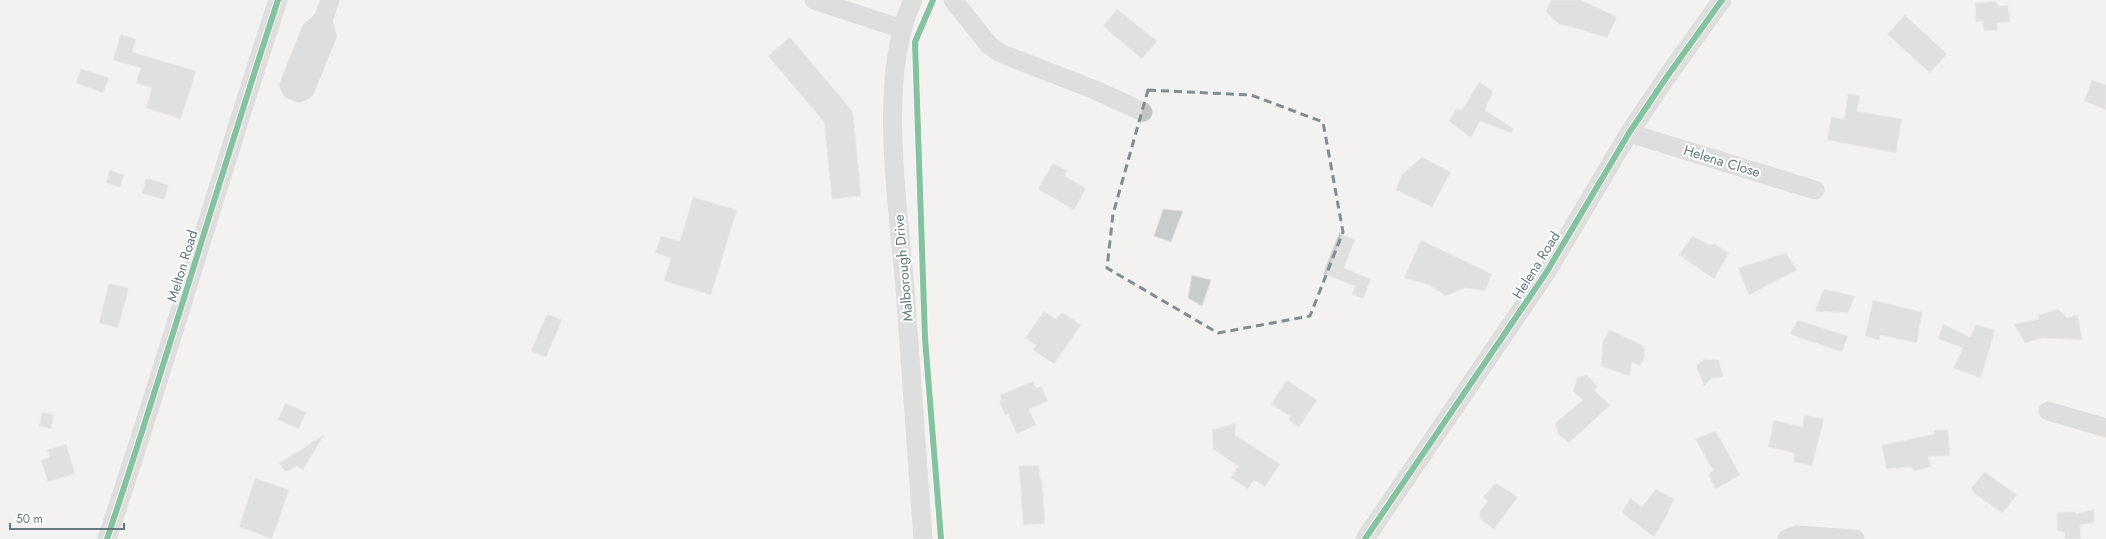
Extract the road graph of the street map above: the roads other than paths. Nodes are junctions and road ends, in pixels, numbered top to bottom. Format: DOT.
graph roads {
  1 [pos="278,0"];
  2 [pos="330,0"];
  3 [pos="814,0"];
  4 [pos="913,0"];
  5 [pos="953,0"];
  6 [pos="1722,0"];
  7 [pos="323,20"];
  8 [pos="902,29"];
  9 [pos="1143,112"];
  10 [pos="1629,133"];
  11 [pos="1815,190"];
  12 [pos="2048,411"];
  13 [pos="2106,428"];
  14 [pos="107,539"];
  15 [pos="923,539"];
  16 [pos="1365,539"];
  17 [pos="1786,539"];
  18 [pos="1855,539"];
  1 -- 14 [label="street, Melton Road"];
  2 -- 7 [label="street"];
  3 -- 8 [label="street"];
  4 -- 8 [label="street, Malborough Drive"];
  5 -- 9 [label="street"];
  6 -- 10 [label="street, Helena Road"];
  8 -- 15 [label="street, Malborough Drive"];
  10 -- 11 [label="street, Helena Close"];
  10 -- 16 [label="street, Helena Road"];
  12 -- 13 [label="street"];
  17 -- 18 [label="street"];
}
